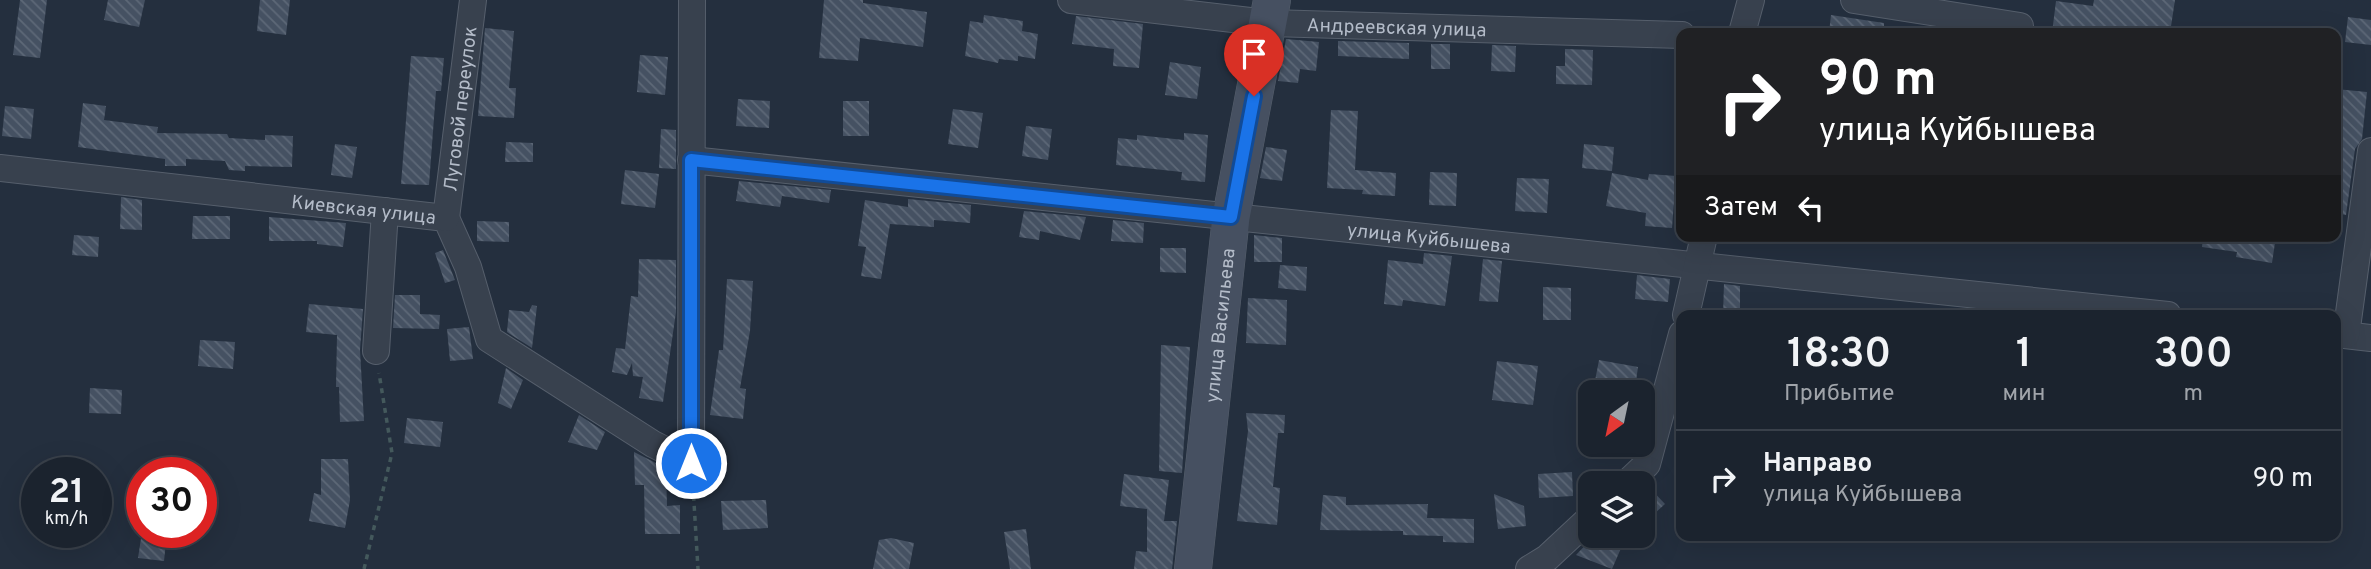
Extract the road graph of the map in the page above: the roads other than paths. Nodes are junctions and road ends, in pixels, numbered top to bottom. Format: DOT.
graph roads {
  1 [pos="473,0"];
  2 [pos="692,0"];
  3 [pos="1071,0"];
  4 [pos="1751,0"];
  5 [pos="1854,0"];
  6 [pos="1270,12"];
  7 [pos="2020,26"];
  8 [pos="1743,28"];
  9 [pos="1676,35"];
  10 [pos="2371,151"];
  11 [pos="691,160"];
  12 [pos="0,168"];
  13 [pos="385,211"];
  14 [pos="1231,217"];
  15 [pos="446,218"];
  16 [pos="1703,242"];
  17 [pos="1699,263"];
  18 [pos="1687,310"];
  19 [pos="2123,310"];
  20 [pos="2351,335"];
  21 [pos="376,351"];
  22 [pos="1676,356"];
  23 [pos="1640,471"];
  24 [pos="1578,529"];
  25 [pos="1193,569"];
  26 [pos="1529,569"];
  1 -- 15 [label="street, Луговой переулок"];
  2 -- 11 [label="street"];
  3 -- 6 [label="street, Андреевская улица"];
  4 -- 8 [label="street"];
  5 -- 7 [label="street"];
  6 -- 9 [label="street, Андреевская улица"];
  6 -- 14 [label="street, улица Васильева"];
  10 -- 20 [label="street"];
  11 -- 14 [label="street, улица Куйбышева"];
  11 -- 15 [label="street, Киевская улица"];
  12 -- 13 [label="street, Киевская улица"];
  13 -- 15 [label="street, Киевская улица"];
  13 -- 21 [label="street"];
  14 -- 17 [label="street, улица Куйбышева"];
  14 -- 25 [label="street, улица Васильева"];
  16 -- 17 [label="street"];
  17 -- 18 [label="street"];
  17 -- 19 [label="street, улица Куйбышева"];
  22 -- 23 [label="street"];
  24 -- 26 [label="street"];
}
